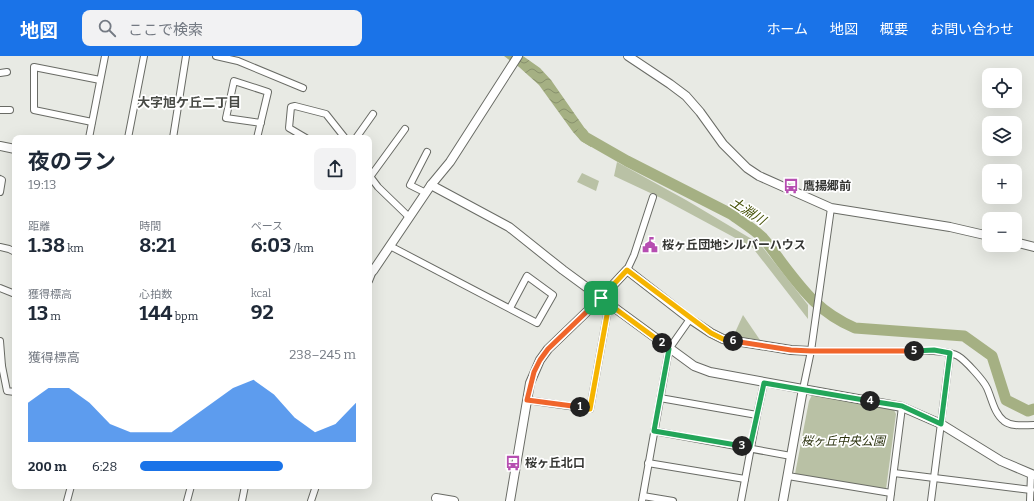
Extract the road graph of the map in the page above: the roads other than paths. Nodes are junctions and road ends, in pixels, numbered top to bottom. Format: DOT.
graph roads {
  1 [pos="105,56"];
  2 [pos="144,56"];
  3 [pos="186,56"];
  4 [pos="216,56"];
  5 [pos="518,56"];
  6 [pos="628,56"];
  7 [pos="7,72"];
  8 [pos="0,73"];
  9 [pos="100,80"];
  10 [pos="303,88"];
  11 [pos="0,110"];
  12 [pos="10,110"];
  13 [pos="372,114"];
  14 [pos="92,122"];
  15 [pos="261,123"];
  16 [pos="405,129"];
  17 [pos="90,135"];
  18 [pos="129,135"];
  19 [pos="173,135"];
  20 [pos="257,135"];
  21 [pos="301,135"];
  22 [pos="343,135"];
  23 [pos="358,135"];
  24 [pos="0,146"];
  25 [pos="12,148"];
  26 [pos="427,152"];
  27 [pos="372,173"];
  28 [pos="0,179"];
  29 [pos="372,179"];
  30 [pos="431,185"];
  31 [pos="0,192"];
  32 [pos="426,194"];
  33 [pos="653,197"];
  34 [pos="831,208"];
  35 [pos="410,218"];
  36 [pos="982,234"];
  37 [pos="1022,244"];
  38 [pos="390,246"];
  39 [pos="0,247"];
  40 [pos="1034,247"];
  41 [pos="12,250"];
  42 [pos="372,270"];
  43 [pos="627,270"];
  44 [pos="0,288"];
  45 [pos="12,293"];
  46 [pos="601,298"];
  47 [pos="609,304"];
  48 [pos="510,308"];
  49 [pos="690,319"];
  50 [pos="0,341"];
  51 [pos="669,349"];
  52 [pos="811,351"];
  53 [pos="950,353"];
  54 [pos="1,366"];
  55 [pos="764,383"];
  56 [pos="803,389"];
  57 [pos="12,392"];
  58 [pos="660,398"];
  59 [pos="527,400"];
  60 [pos="902,406"];
  61 [pos="756,415"];
  62 [pos="941,424"];
  63 [pos="1034,425"];
  64 [pos="654,431"];
  65 [pos="750,447"];
  66 [pos="791,456"];
  67 [pos="648,463"];
  68 [pos="894,473"];
  69 [pos="1033,475"];
  70 [pos="788,476"];
  71 [pos="934,478"];
  72 [pos="745,480"];
  73 [pos="70,489"];
  74 [pos="190,489"];
  75 [pos="244,489"];
  76 [pos="315,489"];
  77 [pos="1031,490"];
  78 [pos="892,493"];
  79 [pos="436,498"];
  80 [pos="642,498"];
  81 [pos="67,501"];
  82 [pos="187,501"];
  83 [pos="242,501"];
  84 [pos="311,501"];
  85 [pos="454,501"];
  86 [pos="510,501"];
  87 [pos="673,501"];
  88 [pos="741,501"];
  89 [pos="783,501"];
  90 [pos="890,501"];
  91 [pos="931,501"];
  92 [pos="1030,501"];
  1 -- 9 [label="street"];
  2 -- 18 [label="street"];
  3 -- 19 [label="street"];
  4 -- 10 [label="street"];
  5 -- 30 [label="street"];
  6 -- 34 [label="street"];
  7 -- 8 [label="street"];
  9 -- 14 [label="street"];
  9 -- 14 [label="street"];
  11 -- 12 [label="street"];
  13 -- 23 [label="street"];
  14 -- 17 [label="street"];
  15 -- 15 [label="street"];
  15 -- 20 [label="street"];
  16 -- 27 [label="street"];
  21 -- 22 [label="street"];
  24 -- 25 [label="street"];
  26 -- 32 [label="street"];
  28 -- 31 [label="street"];
  29 -- 35 [label="street"];
  30 -- 32 [label="street"];
  30 -- 46 [label="street"];
  32 -- 35 [label="street"];
  33 -- 43 [label="street"];
  34 -- 36 [label="street"];
  34 -- 52 [label="street"];
  35 -- 38 [label="street"];
  37 -- 40 [label="street"];
  38 -- 42 [label="street"];
  38 -- 48 [label="street"];
  39 -- 41 [label="street"];
  43 -- 46 [label="street"];
  43 -- 49 [label="street"];
  44 -- 45 [label="street"];
  46 -- 47 [label="street"];
  46 -- 59 [label="street"];
  47 -- 51 [label="street"];
  47 -- 59 [label="street"];
  48 -- 48 [label="street"];
  49 -- 51 [label="street"];
  49 -- 52 [label="street"];
  50 -- 54 [label="street"];
  51 -- 55 [label="street"];
  51 -- 58 [label="street"];
  52 -- 53 [label="street"];
  52 -- 56 [label="street"];
  53 -- 62 [label="street"];
  53 -- 63 [label="street"];
  54 -- 57 [label="street"];
  55 -- 56 [label="street"];
  55 -- 61 [label="street"];
  56 -- 60 [label="street"];
  56 -- 66 [label="street"];
  58 -- 61 [label="street"];
  58 -- 64 [label="street"];
  59 -- 86 [label="street"];
  60 -- 62 [label="street"];
  60 -- 68 [label="street"];
  61 -- 65 [label="street"];
  62 -- 69 [label="street"];
  62 -- 71 [label="street"];
  64 -- 65 [label="street"];
  64 -- 67 [label="street"];
  65 -- 66 [label="street"];
  65 -- 72 [label="street"];
  66 -- 70 [label="street"];
  67 -- 72 [label="street"];
  67 -- 80 [label="street"];
  68 -- 71 [label="street"];
  68 -- 78 [label="street"];
  69 -- 77 [label="street"];
  70 -- 78 [label="street"];
  70 -- 89 [label="street"];
  71 -- 77 [label="street"];
  71 -- 91 [label="street"];
  72 -- 88 [label="street"];
  73 -- 81 [label="street"];
  74 -- 82 [label="street"];
  75 -- 83 [label="street"];
  76 -- 84 [label="street"];
  77 -- 92 [label="street"];
  78 -- 90 [label="street"];
  79 -- 85 [label="street"];
  80 -- 87 [label="street"];
}
